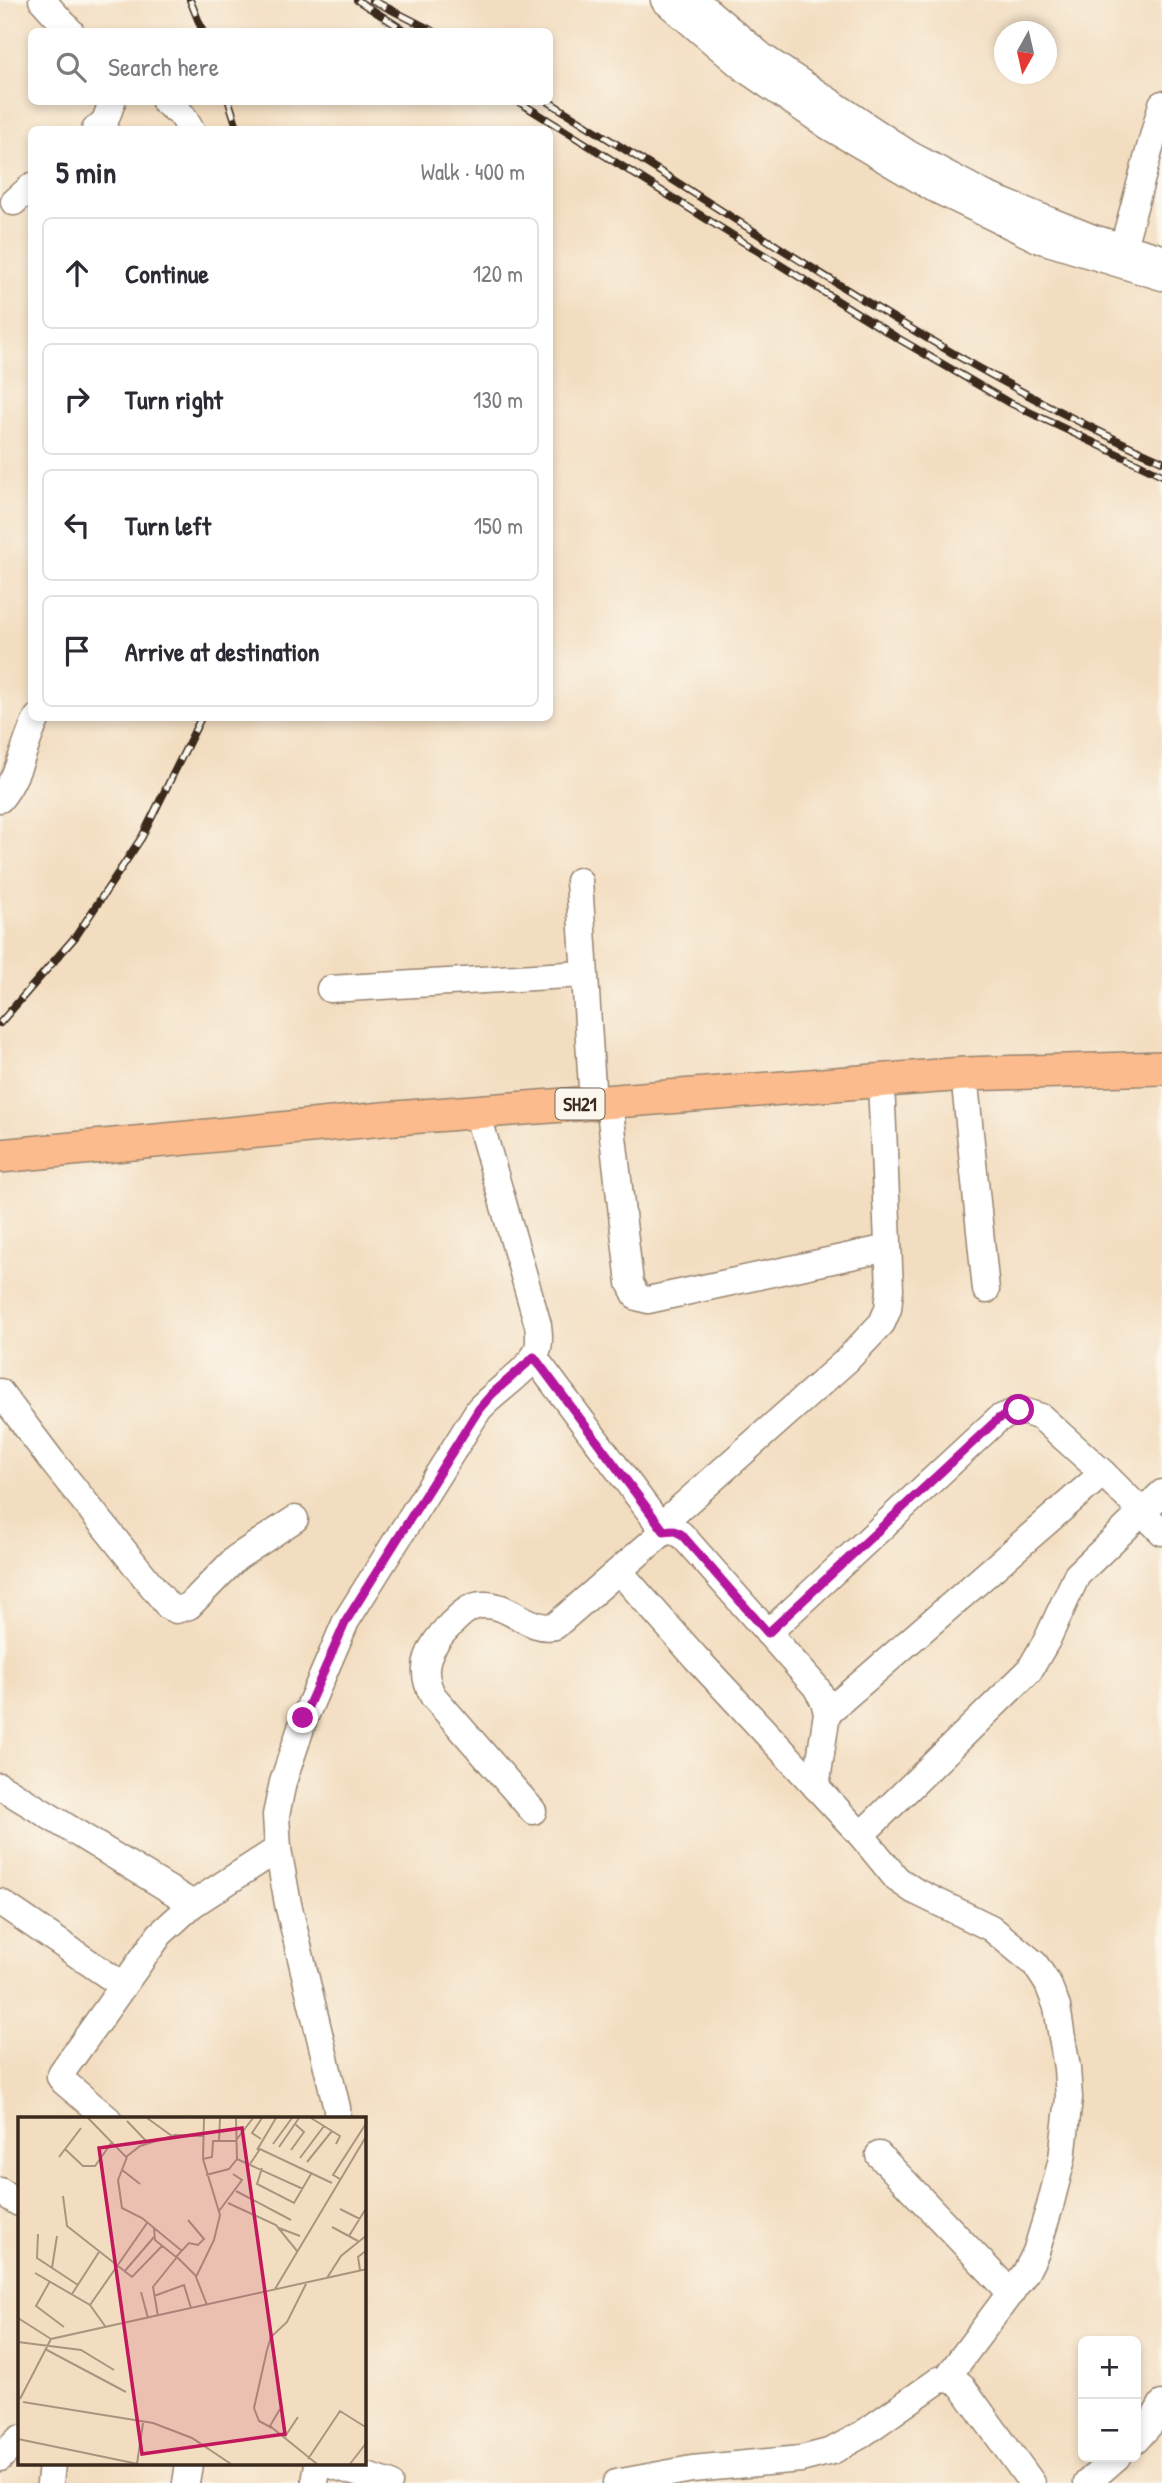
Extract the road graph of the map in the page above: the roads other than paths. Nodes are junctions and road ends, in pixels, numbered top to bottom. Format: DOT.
graph roads {
  1 [pos="43,0"];
  2 [pos="664,0"];
  3 [pos="695,0"];
  4 [pos="68,28"];
  5 [pos="1162,104"];
  6 [pos="111,105"];
  7 [pos="169,105"];
  8 [pos="99,126"];
  9 [pos="188,126"];
  10 [pos="1123,247"];
  11 [pos="1162,258"];
  12 [pos="1162,277"];
  13 [pos="35,721"];
  14 [pos="0,799"];
  15 [pos="579,880"];
  16 [pos="584,974"];
  17 [pos="330,989"];
  18 [pos="1162,1068"];
  19 [pos="964,1074"];
  20 [pos="881,1082"];
  21 [pos="601,1103"];
  22 [pos="477,1112"];
  23 [pos="0,1156"];
  24 [pos="888,1248"];
  25 [pos="986,1290"];
  26 [pos="534,1357"];
  27 [pos="0,1392"];
  28 [pos="1103,1473"];
  29 [pos="1162,1493"];
  30 [pos="1143,1511"];
  31 [pos="295,1519"];
  32 [pos="662,1529"];
  33 [pos="1162,1532"];
  34 [pos="619,1571"];
  35 [pos="768,1633"];
  36 [pos="827,1713"];
  37 [pos="0,1786"];
  38 [pos="816,1787"];
  39 [pos="533,1811"];
  40 [pos="861,1835"];
  41 [pos="278,1849"];
  42 [pos="0,1902"];
  43 [pos="193,1904"];
  44 [pos="121,1985"];
  45 [pos="106,2117"];
  46 [pos="337,2117"];
  47 [pos="879,2155"];
  48 [pos="0,2191"];
  49 [pos="18,2202"];
  50 [pos="1011,2293"];
  51 [pos="946,2379"];
  52 [pos="1162,2404"];
  53 [pos="1141,2434"];
  54 [pos="18,2440"];
  55 [pos="0,2458"];
  56 [pos="1111,2462"];
  57 [pos="334,2466"];
  58 [pos="764,2473"];
  59 [pos="389,2483"];
  60 [pos="616,2483"];
  61 [pos="1032,2483"];
  62 [pos="1087,2483"];
  1 -- 4 [label="street"];
  2 -- 12 [label="street"];
  3 -- 10 [label="street"];
  5 -- 10 [label="street"];
  6 -- 8 [label="street"];
  7 -- 9 [label="street"];
  10 -- 11 [label="street"];
  13 -- 14 [label="street"];
  15 -- 16 [label="street"];
  16 -- 17 [label="street"];
  16 -- 21 [label="street"];
  18 -- 19 [label="main road, SH21"];
  19 -- 20 [label="main road, SH21"];
  19 -- 25 [label="street"];
  20 -- 21 [label="main road, SH21"];
  20 -- 24 [label="street"];
  21 -- 22 [label="main road, SH21"];
  21 -- 24 [label="street"];
  22 -- 23 [label="main road, SH21"];
  22 -- 26 [label="street"];
  24 -- 32 [label="street"];
  26 -- 32 [label="street"];
  26 -- 41 [label="street"];
  27 -- 31 [label="street"];
  28 -- 30 [label="street"];
  28 -- 35 [label="street"];
  28 -- 36 [label="street"];
  29 -- 30 [label="street"];
  30 -- 33 [label="street"];
  30 -- 40 [label="street"];
  32 -- 34 [label="street"];
  32 -- 35 [label="street"];
  34 -- 38 [label="street"];
  34 -- 39 [label="street"];
  35 -- 36 [label="street"];
  36 -- 38 [label="street"];
  37 -- 43 [label="street"];
  38 -- 40 [label="street"];
  40 -- 50 [label="street"];
  41 -- 43 [label="street"];
  41 -- 46 [label="street"];
  42 -- 44 [label="street"];
  43 -- 44 [label="street"];
  44 -- 45 [label="street"];
  47 -- 50 [label="street"];
  48 -- 49 [label="street"];
  50 -- 51 [label="street"];
  51 -- 58 [label="street"];
  51 -- 61 [label="street"];
  52 -- 53 [label="street"];
  54 -- 55 [label="street"];
  56 -- 62 [label="street"];
  57 -- 59 [label="street"];
  58 -- 60 [label="street"];
}
